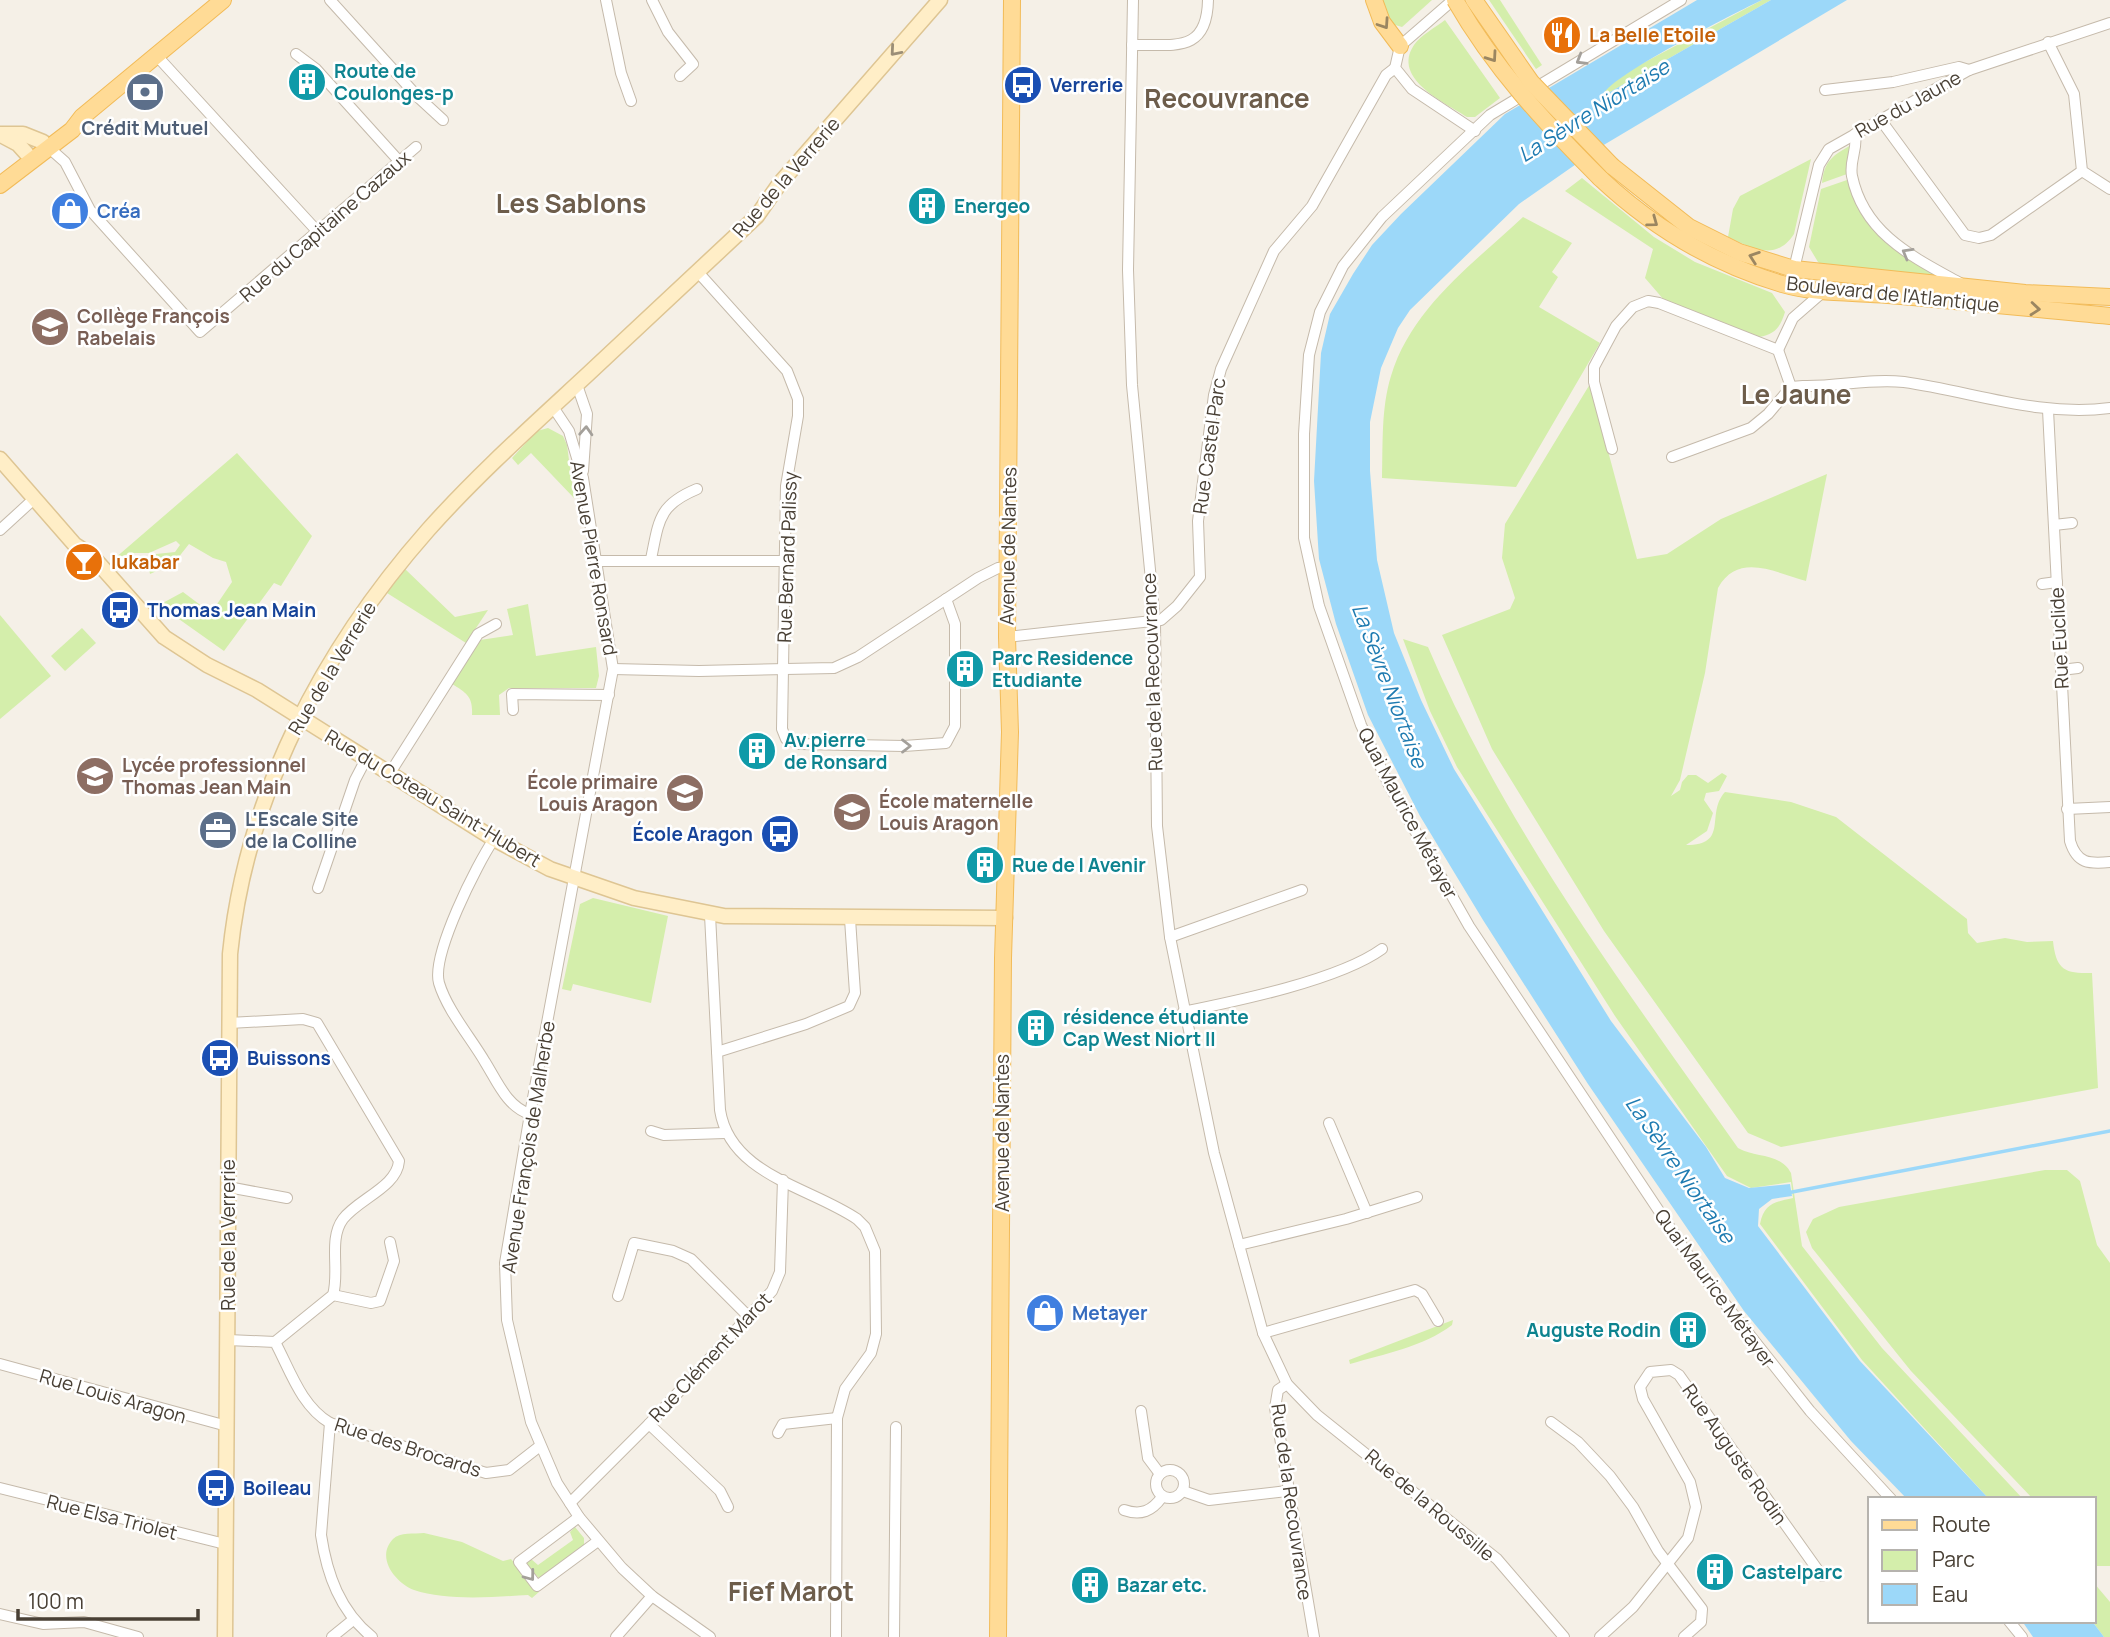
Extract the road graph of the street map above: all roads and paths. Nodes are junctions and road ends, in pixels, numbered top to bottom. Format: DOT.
graph roads {
  1 [pos="223,0"];
  2 [pos="330,0"];
  3 [pos="606,0"];
  4 [pos="652,0"];
  5 [pos="940,0"];
  6 [pos="1012,0"];
  7 [pos="1133,0"];
  8 [pos="1208,0"];
  9 [pos="1374,0"];
  10 [pos="1454,0"];
  11 [pos="1474,0"];
  12 [pos="1681,0"];
  13 [pos="2110,23"];
  14 [pos="2048,42"];
  15 [pos="1132,45"];
  16 [pos="1400,46"];
  17 [pos="296,54"];
  18 [pos="156,55"];
  19 [pos="1395,68"];
  20 [pos="1969,70"];
  21 [pos="680,76"];
  22 [pos="1825,90"];
  23 [pos="631,101"];
  24 [pos="1880,119"];
  25 [pos="443,120"];
  26 [pos="1475,131"];
  27 [pos="0,134"];
  28 [pos="1855,134"];
  29 [pos="416,147"];
  30 [pos="44,150"];
  31 [pos="399,161"];
  32 [pos="2082,171"];
  33 [pos="0,185"];
  34 [pos="2110,189"];
  35 [pos="318,232"];
  36 [pos="1794,269"];
  37 [pos="697,271"];
  38 [pos="1966,287"];
  39 [pos="1825,290"];
  40 [pos="2110,298"];
  41 [pos="2110,316"];
  42 [pos="1778,350"];
  43 [pos="577,385"];
  44 [pos="1791,387"];
  45 [pos="553,407"];
  46 [pos="2110,408"];
  47 [pos="2048,410"];
  48 [pos="1612,449"];
  49 [pos="1672,457"];
  50 [pos="0,459"];
  51 [pos="583,478"];
  52 [pos="697,489"];
  53 [pos="35,498"];
  54 [pos="2072,523"];
  55 [pos="2054,525"];
  56 [pos="0,530"];
  57 [pos="651,559"];
  58 [pos="597,561"];
  59 [pos="784,561"];
  60 [pos="1008,567"];
  61 [pos="2057,582"];
  62 [pos="2042,584"];
  63 [pos="946,599"];
  64 [pos="1154,621"];
  65 [pos="496,624"];
  66 [pos="1007,637"];
  67 [pos="613,668"];
  68 [pos="2078,668"];
  69 [pos="2061,670"];
  70 [pos="784,671"];
  71 [pos="609,695"];
  72 [pos="513,710"];
  73 [pos="298,717"];
  74 [pos="366,759"];
  75 [pos="390,773"];
  76 [pos="2110,807"];
  77 [pos="2067,809"];
  78 [pos="494,839"];
  79 [pos="2110,862"];
  80 [pos="575,879"];
  81 [pos="318,888"];
  82 [pos="1302,890"];
  83 [pos="710,915"];
  84 [pos="1004,918"];
  85 [pos="850,919"];
  86 [pos="1170,937"];
  87 [pos="1382,949"];
  88 [pos="1183,1012"];
  89 [pos="229,1023"];
  90 [pos="717,1052"];
  91 [pos="530,1114"];
  92 [pos="1329,1123"];
  93 [pos="651,1131"];
  94 [pos="725,1133"];
  95 [pos="783,1180"];
  96 [pos="228,1187"];
  97 [pos="1417,1197"];
  98 [pos="286,1198"];
  99 [pos="1367,1213"];
  100 [pos="390,1242"];
  101 [pos="1239,1245"];
  102 [pos="333,1295"];
  103 [pos="618,1296"];
  104 [pos="749,1317"];
  105 [pos="1438,1321"];
  106 [pos="1263,1333"];
  107 [pos="228,1340"];
  108 [pos="275,1342"];
  109 [pos="0,1364"];
  110 [pos="1287,1384"];
  111 [pos="1141,1411"];
  112 [pos="837,1418"];
  113 [pos="1551,1422"];
  114 [pos="330,1423"];
  115 [pos="649,1424"];
  116 [pos="227,1426"];
  117 [pos="896,1427"];
  118 [pos="778,1433"];
  119 [pos="540,1447"];
  120 [pos="1160,1474"];
  121 [pos="0,1488"];
  122 [pos="1287,1490"];
  123 [pos="1183,1491"];
  124 [pos="1162,1497"];
  125 [pos="1889,1497"];
  126 [pos="570,1503"];
  127 [pos="728,1507"];
  128 [pos="1124,1510"];
  129 [pos="579,1517"];
  130 [pos="598,1541"];
  131 [pos="225,1544"];
  132 [pos="1668,1563"];
  133 [pos="1822,1576"];
  134 [pos="652,1596"];
  135 [pos="0,1614"];
  136 [pos="353,1619"];
  137 [pos="2011,1623"];
  138 [pos="138,1637"];
  139 [pos="225,1637"];
  140 [pos="332,1637"];
  141 [pos="372,1637"];
  142 [pos="616,1637"];
  143 [pos="710,1637"];
  144 [pos="836,1637"];
  145 [pos="894,1637"];
  146 [pos="998,1637"];
  147 [pos="1314,1637"];
  148 [pos="1564,1637"];
  149 [pos="1600,1637"];
  150 [pos="1684,1637"];
  151 [pos="2022,1637"];
  1 -- 18 [label="main road"];
  2 -- 25 [label="street"];
  3 -- 23 [label="street"];
  4 -- 21 [label="street"];
  5 -- 37 [label="street, Rue de la Verrerie, one-way"];
  6 -- 60 [label="main road, Avenue de Nantes"];
  7 -- 15 [label="street, Rue de la Recouvrance"];
  8 -- 15 [label="street"];
  9 -- 16 [label="main road, one-way"];
  10 -- 16 [label="street"];
  10 -- 39 [label="main road, Boulevard de l'Atlantique, one-way, bridge"];
  36 -- 11 [label="main road, Boulevard de l'Atlantique, one-way, bridge"];
  12 -- 26 [label="street, Quai Maurice Métayer, one-way"];
  13 -- 14 [label="street, Rue du Jaune"];
  14 -- 20 [label="street, Rue du Jaune"];
  14 -- 32 [label="street"];
  15 -- 64 [label="street, Rue de la Recouvrance"];
  16 -- 19 [label="street"];
  17 -- 31 [label="street"];
  18 -- 30 [label="main road"];
  18 -- 35 [label="street"];
  19 -- 26 [label="street"];
  19 -- 64 [label="street, Rue Castel Parc"];
  20 -- 22 [label="street"];
  20 -- 24 [label="street, Rue du Jaune"];
  24 -- 28 [label="street, Rue du Jaune"];
  24 -- 32 [label="street"];
  26 -- 125 [label="street, Quai Maurice Métayer"];
  27 -- 30 [label="street"];
  28 -- 36 [label="street, Rue du Jaune"];
  38 -- 28 [label="street, one-way"];
  29 -- 31 [label="street, Rue du Capitaine Cazaux"];
  30 -- 33 [label="main road"];
  30 -- 35 [label="street, Rue du Capitaine Cazaux"];
  31 -- 35 [label="street, Rue du Capitaine Cazaux"];
  32 -- 34 [label="street"];
  36 -- 38 [label="main road, Boulevard de l'Atlantique"];
  37 -- 43 [label="street, Rue de la Verrerie"];
  37 -- 59 [label="street, Rue Bernard Palissy"];
  38 -- 40 [label="main road, Boulevard de l'Atlantique"];
  39 -- 41 [label="main road, Boulevard de l'Atlantique, one-way"];
  39 -- 42 [label="street"];
  42 -- 44 [label="street"];
  42 -- 48 [label="street"];
  43 -- 45 [label="street, Rue de la Verrerie"];
  51 -- 43 [label="street, one-way"];
  44 -- 47 [label="street"];
  44 -- 49 [label="street"];
  45 -- 51 [label="street, Avenue Pierre Ronsard"];
  45 -- 73 [label="street, Rue de la Verrerie"];
  46 -- 47 [label="street"];
  47 -- 55 [label="street, Rue Euclide"];
  50 -- 53 [label="street, Rue du Coteau Saint-Hubert"];
  51 -- 58 [label="street, Avenue Pierre Ronsard"];
  52 -- 57 [label="street"];
  53 -- 56 [label="street"];
  53 -- 73 [label="street, Rue du Coteau Saint-Hubert"];
  54 -- 55 [label="street"];
  55 -- 61 [label="street, Rue Euclide"];
  57 -- 58 [label="street"];
  57 -- 59 [label="street"];
  58 -- 67 [label="street, Avenue Pierre Ronsard"];
  59 -- 70 [label="street, Rue Bernard Palissy"];
  60 -- 63 [label="street"];
  60 -- 66 [label="main road, Avenue de Nantes"];
  61 -- 62 [label="street"];
  61 -- 69 [label="street, Rue Euclide"];
  63 -- 70 [label="street"];
  70 -- 63 [label="street, Rue Bernard Palissy, one-way"];
  64 -- 66 [label="street"];
  64 -- 86 [label="street, Rue de la Recouvrance"];
  65 -- 75 [label="street"];
  66 -- 84 [label="main road, Avenue de Nantes"];
  67 -- 70 [label="street"];
  67 -- 71 [label="street, Avenue Pierre Ronsard"];
  68 -- 69 [label="street"];
  69 -- 77 [label="street, Rue Euclide"];
  71 -- 72 [label="street"];
  71 -- 80 [label="street, Avenue Pierre Ronsard"];
  73 -- 74 [label="street, Rue du Coteau Saint-Hubert"];
  73 -- 89 [label="street, Rue de la Verrerie"];
  74 -- 75 [label="street, Rue du Coteau Saint-Hubert"];
  74 -- 81 [label="street"];
  75 -- 78 [label="street, Rue du Coteau Saint-Hubert"];
  76 -- 77 [label="street"];
  77 -- 79 [label="street, Rue Euclide"];
  78 -- 80 [label="street, Rue du Coteau Saint-Hubert"];
  78 -- 91 [label="street"];
  80 -- 83 [label="street, Rue du Coteau Saint-Hubert"];
  80 -- 91 [label="street, Avenue François de Malherbe"];
  82 -- 86 [label="street"];
  83 -- 85 [label="street, Rue du Coteau Saint-Hubert"];
  83 -- 90 [label="street"];
  84 -- 85 [label="street, Rue du Coteau Saint-Hubert"];
  84 -- 146 [label="main road, Avenue de Nantes"];
  85 -- 90 [label="street"];
  86 -- 88 [label="street, Rue de la Recouvrance"];
  87 -- 88 [label="street"];
  88 -- 101 [label="street, Rue de la Recouvrance"];
  89 -- 96 [label="street, Rue de la Verrerie"];
  89 -- 102 [label="street"];
  90 -- 94 [label="street"];
  91 -- 119 [label="street, Avenue François de Malherbe"];
  92 -- 99 [label="street"];
  93 -- 94 [label="street"];
  94 -- 95 [label="street"];
  95 -- 104 [label="street, Rue Clément Marot"];
  95 -- 112 [label="street"];
  96 -- 98 [label="street"];
  96 -- 107 [label="street, Rue de la Verrerie"];
  97 -- 99 [label="street"];
  99 -- 101 [label="street"];
  100 -- 102 [label="street"];
  101 -- 106 [label="street, Rue de la Recouvrance"];
  102 -- 108 [label="street"];
  103 -- 104 [label="street"];
  104 -- 115 [label="street, Rue Clément Marot"];
  105 -- 106 [label="street"];
  106 -- 110 [label="street, Rue de la Recouvrance"];
  107 -- 108 [label="street"];
  107 -- 116 [label="street, Rue de la Verrerie"];
  108 -- 114 [label="street, Rue des Brocards"];
  109 -- 116 [label="street, Rue Louis Aragon"];
  110 -- 122 [label="street, Rue de la Recouvrance"];
  110 -- 148 [label="street, Rue de la Roussille"];
  111 -- 120 [label="street"];
  112 -- 118 [label="street"];
  112 -- 144 [label="street"];
  113 -- 132 [label="street"];
  114 -- 119 [label="street, Rue des Brocards"];
  114 -- 136 [label="street"];
  115 -- 126 [label="street, Rue Clément Marot"];
  115 -- 127 [label="street"];
  116 -- 131 [label="street, Rue de la Verrerie"];
  117 -- 145 [label="street"];
  119 -- 126 [label="street, Avenue François de Malherbe"];
  120 -- 123 [label="street"];
  120 -- 124 [label="street"];
  121 -- 131 [label="street, Rue Elsa Triolet"];
  122 -- 123 [label="street"];
  122 -- 147 [label="street, Rue de la Recouvrance"];
  123 -- 124 [label="street"];
  124 -- 128 [label="street"];
  126 -- 129 [label="street, Avenue François de Malherbe"];
  129 -- 130 [label="street, Avenue François de Malherbe"];
  129 -- 130 [label="street, one-way"];
  130 -- 134 [label="street, Avenue François de Malherbe"];
  131 -- 139 [label="street, Rue de la Verrerie"];
  132 -- 133 [label="street, Rue Auguste Rodin"];
  132 -- 149 [label="street, Rue Auguste Rodin"];
  132 -- 150 [label="street"];
  134 -- 142 [label="street"];
  134 -- 143 [label="street, Avenue François de Malherbe"];
  135 -- 138 [label="street"];
  136 -- 140 [label="street"];
  136 -- 141 [label="street"];
  137 -- 151 [label="street"];
}
